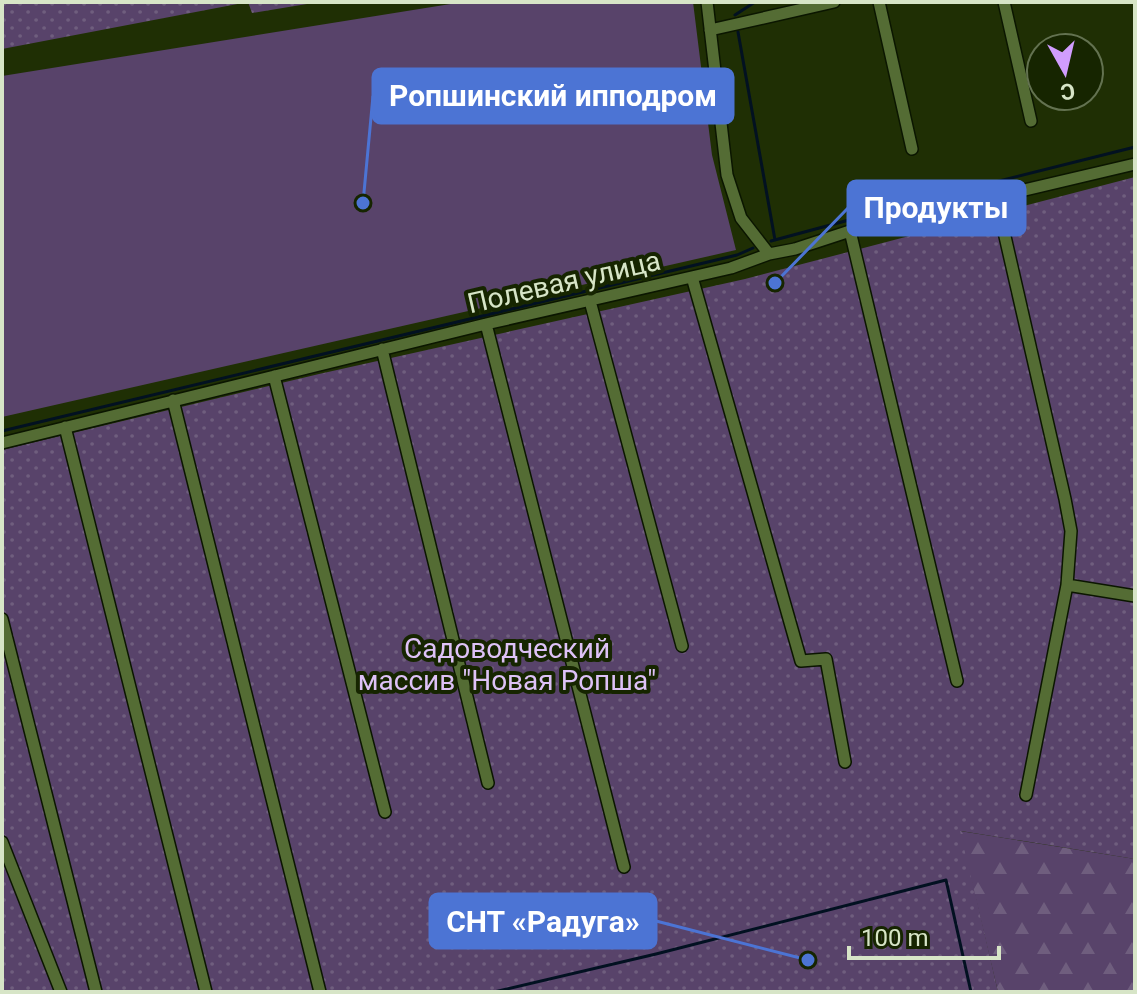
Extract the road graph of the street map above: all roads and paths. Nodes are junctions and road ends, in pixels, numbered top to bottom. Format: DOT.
graph roads {
  1 [pos="707,2"];
  2 [pos="834,2"];
  3 [pos="879,2"];
  4 [pos="1004,2"];
  5 [pos="710,30"];
  6 [pos="1031,121"];
  7 [pos="912,149"];
  8 [pos="1135,164"];
  9 [pos="996,197"];
  10 [pos="850,231"];
  11 [pos="769,254"];
  12 [pos="692,277"];
  13 [pos="590,301"];
  14 [pos="486,324"];
  15 [pos="382,349"];
  16 [pos="274,376"];
  17 [pos="173,400"];
  18 [pos="65,427"];
  19 [pos="2,443"];
  20 [pos="1067,585"];
  21 [pos="1135,596"];
  22 [pos="2,619"];
  23 [pos="682,646"];
  24 [pos="957,681"];
  25 [pos="845,762"];
  26 [pos="488,783"];
  27 [pos="1026,795"];
  28 [pos="385,812"];
  29 [pos="2,842"];
  30 [pos="6,864"];
  31 [pos="624,867"];
  32 [pos="61,992"];
  33 [pos="96,992"];
  34 [pos="206,992"];
  35 [pos="320,992"];
  1 -- 5 [label="street"];
  2 -- 5 [label="street"];
  3 -- 7 [label="street"];
  4 -- 6 [label="street"];
  5 -- 11 [label="street"];
  8 -- 9 [label="street, Полевая улица"];
  9 -- 10 [label="street, Полевая улица"];
  9 -- 20 [label="street"];
  10 -- 11 [label="street, Полевая улица"];
  10 -- 24 [label="street"];
  11 -- 12 [label="street, Полевая улица"];
  12 -- 13 [label="street, Полевая улица"];
  12 -- 25 [label="street"];
  13 -- 14 [label="street, Полевая улица"];
  13 -- 23 [label="street"];
  14 -- 15 [label="street, Полевая улица"];
  14 -- 31 [label="street"];
  15 -- 16 [label="street, Полевая улица"];
  15 -- 26 [label="street"];
  16 -- 17 [label="street, Полевая улица"];
  16 -- 28 [label="street"];
  17 -- 18 [label="street, Полевая улица"];
  17 -- 35 [label="street"];
  18 -- 19 [label="street, Полевая улица"];
  18 -- 34 [label="street"];
  20 -- 21 [label="street"];
  20 -- 27 [label="street"];
  22 -- 33 [label="street"];
  29 -- 30 [label="street"];
  30 -- 32 [label="street"];
}
